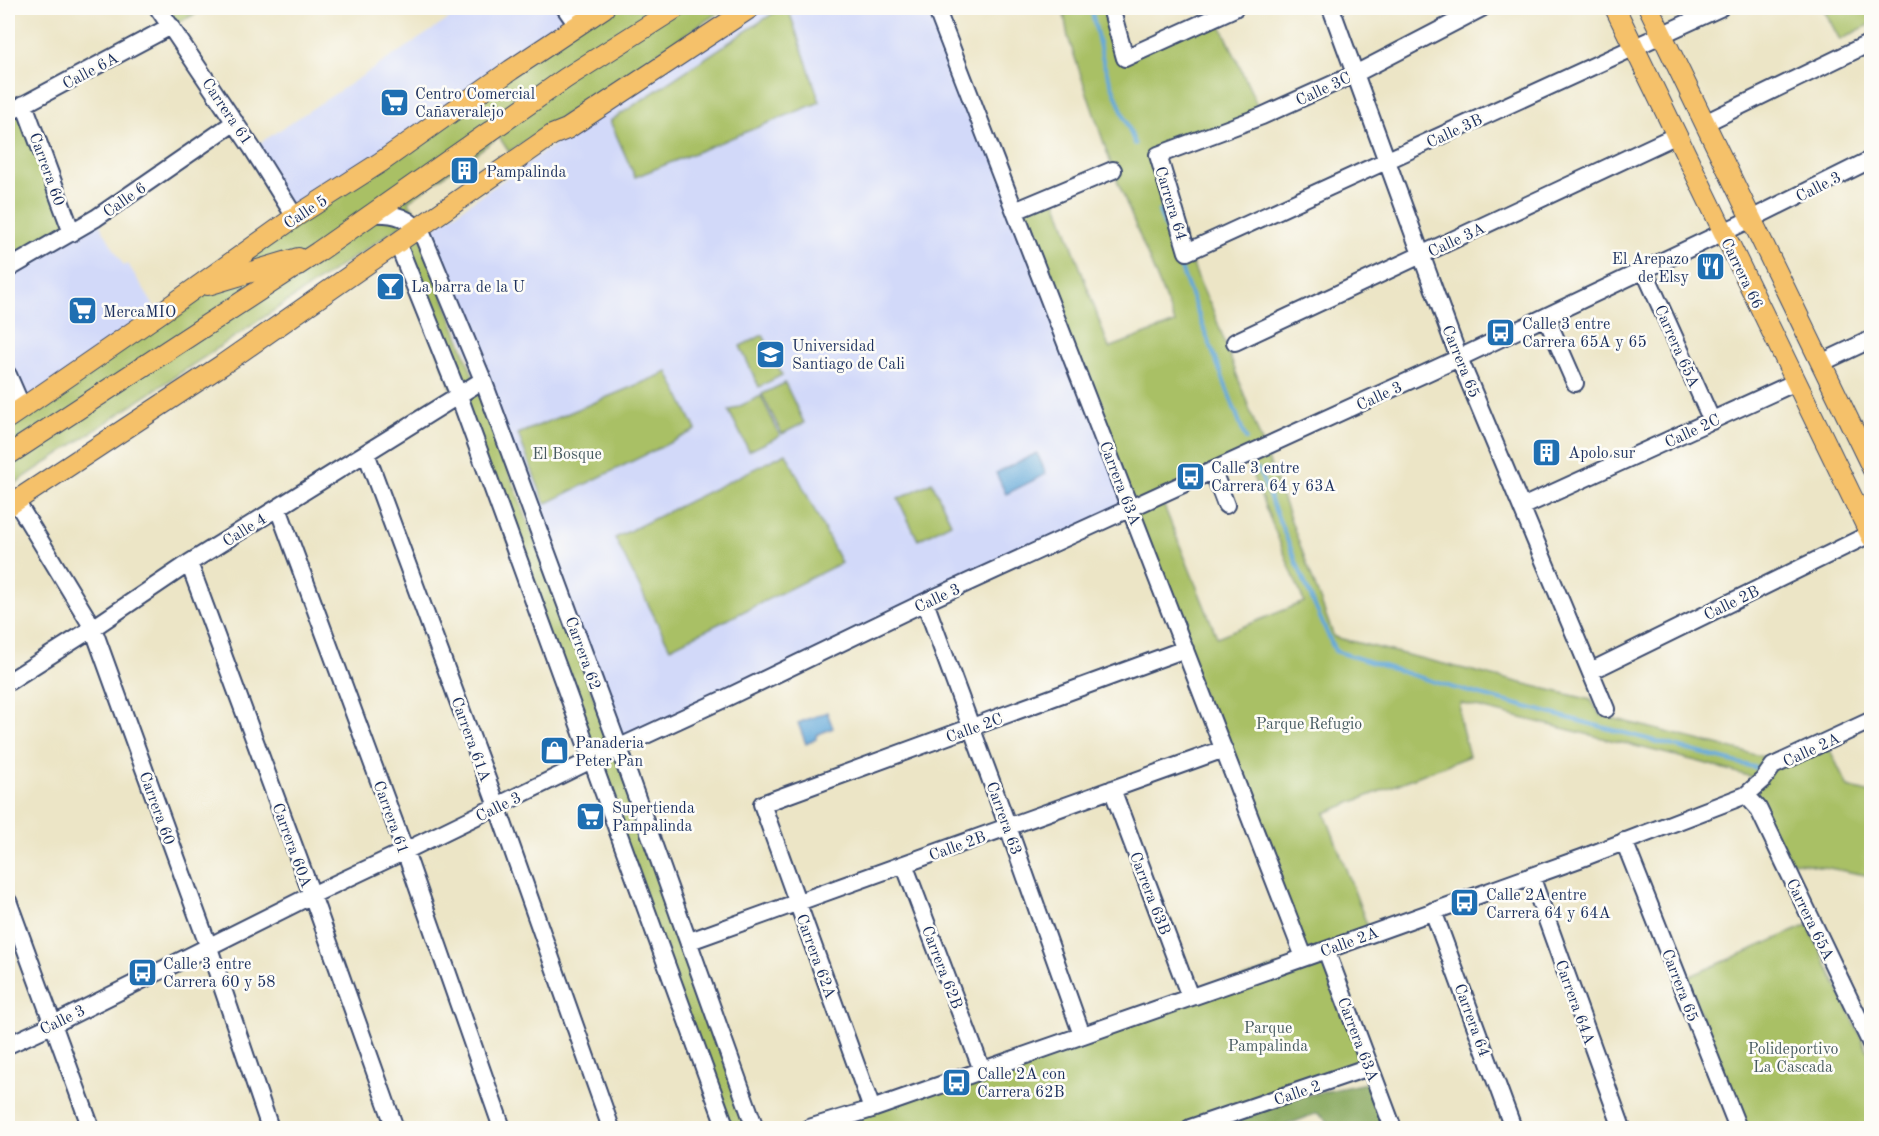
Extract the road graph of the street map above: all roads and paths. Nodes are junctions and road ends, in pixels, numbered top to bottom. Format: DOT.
graph roads {
  1 [pos="158,8"];
  2 [pos="565,8"];
  3 [pos="604,8"];
  4 [pos="676,8"];
  5 [pos="738,8"];
  6 [pos="750,8"];
  7 [pos="936,8"];
  8 [pos="1111,8"];
  9 [pos="1235,8"];
  10 [pos="1331,8"];
  11 [pos="1482,8"];
  12 [pos="1615,8"];
  13 [pos="1649,8"];
  14 [pos="1720,8"];
  15 [pos="171,26"];
  16 [pos="577,26"];
  17 [pos="1662,34"];
  18 [pos="1872,42"];
  19 [pos="1634,47"];
  20 [pos="1355,74"];
  21 [pos="24,104"];
  22 [pos="8,113"];
  23 [pos="235,122"];
  24 [pos="1705,123"];
  25 [pos="552,135"];
  26 [pos="1677,135"];
  27 [pos="1158,155"];
  28 [pos="1872,159"];
  29 [pos="1387,160"];
  30 [pos="1113,170"];
  31 [pos="1016,211"];
  32 [pos="373,214"];
  33 [pos="295,217"];
  34 [pos="1751,219"];
  35 [pos="418,229"];
  36 [pos="1723,232"];
  37 [pos="72,233"];
  38 [pos="397,242"];
  39 [pos="318,252"];
  40 [pos="1187,252"];
  41 [pos="1422,255"];
  42 [pos="8,269"];
  43 [pos="1644,270"];
  44 [pos="194,289"];
  45 [pos="1546,317"];
  46 [pos="1872,339"];
  47 [pos="1235,342"];
  48 [pos="1459,358"];
  49 [pos="1821,363"];
  50 [pos="8,375"];
  51 [pos="483,380"];
  52 [pos="1796,382"];
  53 [pos="1575,383"];
  54 [pos="459,396"];
  55 [pos="15,412"];
  56 [pos="1712,421"];
  57 [pos="366,453"];
  58 [pos="8,455"];
  59 [pos="1872,468"];
  60 [pos="1213,471"];
  61 [pos="10,501"];
  62 [pos="1226,505"];
  63 [pos="1522,507"];
  64 [pos="278,508"];
  65 [pos="1131,508"];
  66 [pos="1871,535"];
  67 [pos="189,563"];
  68 [pos="925,602"];
  69 [pos="93,628"];
  70 [pos="1185,649"];
  71 [pos="1590,671"];
  72 [pos="8,682"];
  73 [pos="1606,709"];
  74 [pos="1872,720"];
  75 [pos="972,728"];
  76 [pos="619,748"];
  77 [pos="1224,749"];
  78 [pos="592,760"];
  79 [pos="1112,789"];
  80 [pos="1746,795"];
  81 [pos="762,804"];
  82 [pos="497,806"];
  83 [pos="1008,826"];
  84 [pos="1624,841"];
  85 [pos="405,851"];
  86 [pos="904,864"];
  87 [pos="1531,876"];
  88 [pos="312,895"];
  89 [pos="8,901"];
  90 [pos="798,902"];
  91 [pos="1433,911"];
  92 [pos="690,941"];
  93 [pos="208,945"];
  94 [pos="1326,950"];
  95 [pos="1304,957"];
  96 [pos="1190,997"];
  97 [pos="54,1024"];
  98 [pos="1082,1035"];
  99 [pos="8,1045"];
  100 [pos="1872,1046"];
  101 [pos="1369,1067"];
  102 [pos="982,1070"];
  103 [pos="872,1109"];
  104 [pos="91,1128"];
  105 [pos="270,1128"];
  106 [pos="395,1128"];
  107 [pos="502,1128"];
  108 [pos="611,1128"];
  109 [pos="726,1128"];
  110 [pos="755,1128"];
  111 [pos="809,1128"];
  112 [pos="1190,1128"];
  113 [pos="1393,1128"];
  114 [pos="1513,1128"];
  115 [pos="1622,1128"];
  116 [pos="1738,1128"];
  1 -- 15 [label="street, Carrera 61"];
  2 -- 16 [label="street"];
  3 -- 16 [label="main road, Calle 5"];
  4 -- 32 [label="main road"];
  5 -- 25 [label="main road"];
  6 -- 25 [label="main road"];
  7 -- 31 [label="street, Carrera 63A"];
  8 -- 9 [label="street"];
  10 -- 20 [label="street, Carrera 65"];
  11 -- 20 [label="street, Calle 3C"];
  12 -- 19 [label="main road, Carrera 66"];
  13 -- 17 [label="main road, Carrera 66"];
  14 -- 17 [label="street, Calle 3B"];
  15 -- 21 [label="street, Calle 6A"];
  15 -- 23 [label="street, Carrera 61"];
  16 -- 33 [label="main road, Calle 5"];
  17 -- 19 [label="street, Calle 3B"];
  17 -- 24 [label="main road, Carrera 66"];
  18 -- 24 [label="street"];
  19 -- 26 [label="main road, Carrera 66"];
  19 -- 29 [label="street, Calle 3B"];
  20 -- 27 [label="street, Calle 3C"];
  20 -- 29 [label="street, Carrera 65"];
  21 -- 22 [label="street, Calle 6A"];
  21 -- 37 [label="street, Carrera 60"];
  23 -- 33 [label="street, Carrera 61"];
  23 -- 37 [label="street, Calle 6"];
  24 -- 34 [label="main road, Carrera 66"];
  25 -- 35 [label="main road"];
  26 -- 36 [label="main road, Carrera 66"];
  26 -- 41 [label="street, Calle 3A"];
  27 -- 40 [label="street, Carrera 64"];
  28 -- 34 [label="street, Calle 3"];
  29 -- 40 [label="street, Calle 3B"];
  29 -- 41 [label="street, Carrera 65"];
  30 -- 31 [label="street"];
  31 -- 65 [label="street, Carrera 63A"];
  32 -- 35 [label="street"];
  32 -- 39 [label="main road"];
  33 -- 44 [label="main road, Calle 5"];
  34 -- 36 [label="street, Calle 3"];
  34 -- 49 [label="main road, Carrera 66"];
  35 -- 38 [label="main road"];
  35 -- 51 [label="street, Carrera 62"];
  36 -- 43 [label="street, Calle 3"];
  36 -- 52 [label="main road, Carrera 66"];
  37 -- 42 [label="street, Calle 6"];
  38 -- 54 [label="street, Carrera 62"];
  38 -- 61 [label="main road"];
  39 -- 44 [label="main road"];
  39 -- 58 [label="main road"];
  41 -- 47 [label="street, Calle 3A"];
  41 -- 48 [label="street, Carrera 65"];
  43 -- 45 [label="street, Calle 3"];
  43 -- 56 [label="street, Carrera 65A"];
  44 -- 55 [label="main road, Calle 5"];
  45 -- 48 [label="street, Calle 3"];
  45 -- 53 [label="street"];
  46 -- 49 [label="street"];
  48 -- 60 [label="street, Calle 3"];
  48 -- 63 [label="street, Carrera 65"];
  49 -- 59 [label="main road, Carrera 66"];
  50 -- 55 [label="street"];
  51 -- 54 [label="street, Calle 4"];
  51 -- 76 [label="street, Carrera 62"];
  52 -- 56 [label="street, Calle 2C"];
  52 -- 66 [label="main road, Carrera 66"];
  54 -- 57 [label="street, Calle 4"];
  54 -- 78 [label="street, Carrera 62"];
  56 -- 63 [label="street, Calle 2C"];
  57 -- 64 [label="street, Calle 4"];
  57 -- 82 [label="street, Carrera 61A"];
  60 -- 62 [label="street"];
  60 -- 65 [label="street, Calle 3"];
  61 -- 69 [label="street, Carrera 60"];
  63 -- 71 [label="street, Carrera 65"];
  64 -- 67 [label="street, Calle 4"];
  64 -- 85 [label="street, Carrera 61"];
  65 -- 68 [label="street, Calle 3"];
  65 -- 70 [label="street, Carrera 63A"];
  66 -- 71 [label="street, Calle 2B"];
  67 -- 69 [label="street, Calle 4"];
  67 -- 88 [label="street, Carrera 60A"];
  68 -- 75 [label="street, Carrera 63"];
  68 -- 76 [label="street, Calle 3"];
  69 -- 72 [label="street, Calle 4"];
  69 -- 93 [label="street, Carrera 60"];
  70 -- 75 [label="street, Calle 2C"];
  70 -- 77 [label="street, Carrera 63A"];
  71 -- 73 [label="street, Carrera 65"];
  74 -- 80 [label="street, Calle 2A"];
  75 -- 81 [label="street, Calle 2C"];
  75 -- 83 [label="street, Carrera 63"];
  76 -- 78 [label="street, Calle 3"];
  76 -- 92 [label="street, Carrera 62"];
  77 -- 79 [label="street, Calle 2B"];
  77 -- 95 [label="street, Carrera 63A"];
  78 -- 82 [label="street, Calle 3"];
  78 -- 109 [label="street, Carrera 62"];
  79 -- 83 [label="street, Calle 2B"];
  79 -- 96 [label="street, Carrera 63B"];
  80 -- 84 [label="street, Calle 2A"];
  80 -- 100 [label="street, Carrera 65A"];
  81 -- 90 [label="street, Carrera 62A"];
  82 -- 85 [label="street, Calle 3"];
  82 -- 108 [label="street, Carrera 61A"];
  83 -- 86 [label="street, Calle 2B"];
  83 -- 98 [label="street, Carrera 63"];
  84 -- 87 [label="street, Calle 2A"];
  84 -- 116 [label="street, Carrera 65"];
  85 -- 88 [label="street, Calle 3"];
  85 -- 107 [label="street, Carrera 61"];
  86 -- 90 [label="street, Calle 2B"];
  86 -- 102 [label="street, Carrera 62B"];
  87 -- 91 [label="street, Calle 2A"];
  87 -- 115 [label="street, Carrera 64A"];
  88 -- 93 [label="street, Calle 3"];
  88 -- 106 [label="street, Carrera 60A"];
  89 -- 97 [label="street"];
  90 -- 92 [label="street, Calle 2B"];
  90 -- 103 [label="street, Carrera 62A"];
  91 -- 94 [label="street, Calle 2A"];
  91 -- 114 [label="street, Carrera 64"];
  92 -- 110 [label="street, Carrera 62"];
  93 -- 97 [label="street, Calle 3"];
  93 -- 105 [label="street, Carrera 60"];
  94 -- 95 [label="street, Calle 2A"];
  94 -- 101 [label="street, Carrera 63A"];
  95 -- 96 [label="street, Calle 2A"];
  96 -- 98 [label="street, Calle 2A"];
  97 -- 99 [label="street, Calle 3"];
  97 -- 104 [label="street"];
  98 -- 102 [label="street, Calle 2A"];
  101 -- 112 [label="street, Calle 2"];
  101 -- 113 [label="street, Carrera 63A"];
  102 -- 103 [label="street, Calle 2A"];
  103 -- 111 [label="street, Calle 2A"];
}
